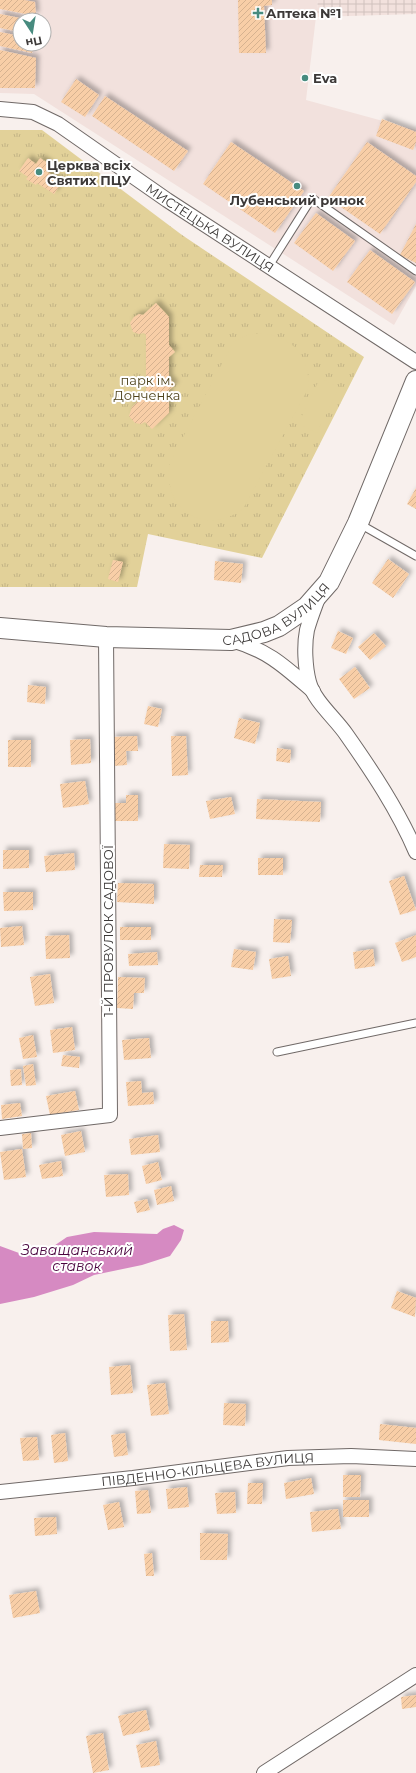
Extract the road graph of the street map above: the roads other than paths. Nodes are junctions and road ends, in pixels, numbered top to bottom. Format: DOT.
graph roads {
  1 [pos="0,109"];
  2 [pos="269,266"];
  3 [pos="416,272"];
  4 [pos="416,362"];
  5 [pos="416,381"];
  6 [pos="358,523"];
  7 [pos="416,556"];
  8 [pos="318,595"];
  9 [pos="0,628"];
  10 [pos="106,637"];
  11 [pos="231,640"];
  12 [pos="315,693"];
  13 [pos="416,852"];
  14 [pos="416,1023"];
  15 [pos="277,1052"];
  16 [pos="0,1128"];
  17 [pos="416,1459"];
  18 [pos="0,1492"];
  19 [pos="416,1675"];
  20 [pos="264,1773"];
  1 -- 2 [label="street, МИСТЕЦЬКА ВУЛИЦЯ"];
  2 -- 3 [label="lane"];
  2 -- 4 [label="street, МИСТЕЦЬКА ВУЛИЦЯ"];
  5 -- 6 [label="main road, САДОВА ВУЛИЦЯ"];
  6 -- 7 [label="lane"];
  6 -- 8 [label="main road, САДОВА ВУЛИЦЯ"];
  8 -- 11 [label="main road, САДОВА ВУЛИЦЯ"];
  8 -- 12 [label="street"];
  9 -- 10 [label="main road, САДОВА ВУЛИЦЯ"];
  10 -- 11 [label="main road, САДОВА ВУЛИЦЯ"];
  10 -- 16 [label="street, 1-Й ПРОВУЛОК САДОВОЇ"];
  11 -- 12 [label="street"];
  12 -- 13 [label="street"];
  14 -- 15 [label="lane"];
  17 -- 18 [label="street, ПІВДЕННО-КІЛЬЦЕВА ВУЛИЦЯ"];
  19 -- 20 [label="street"];
}
